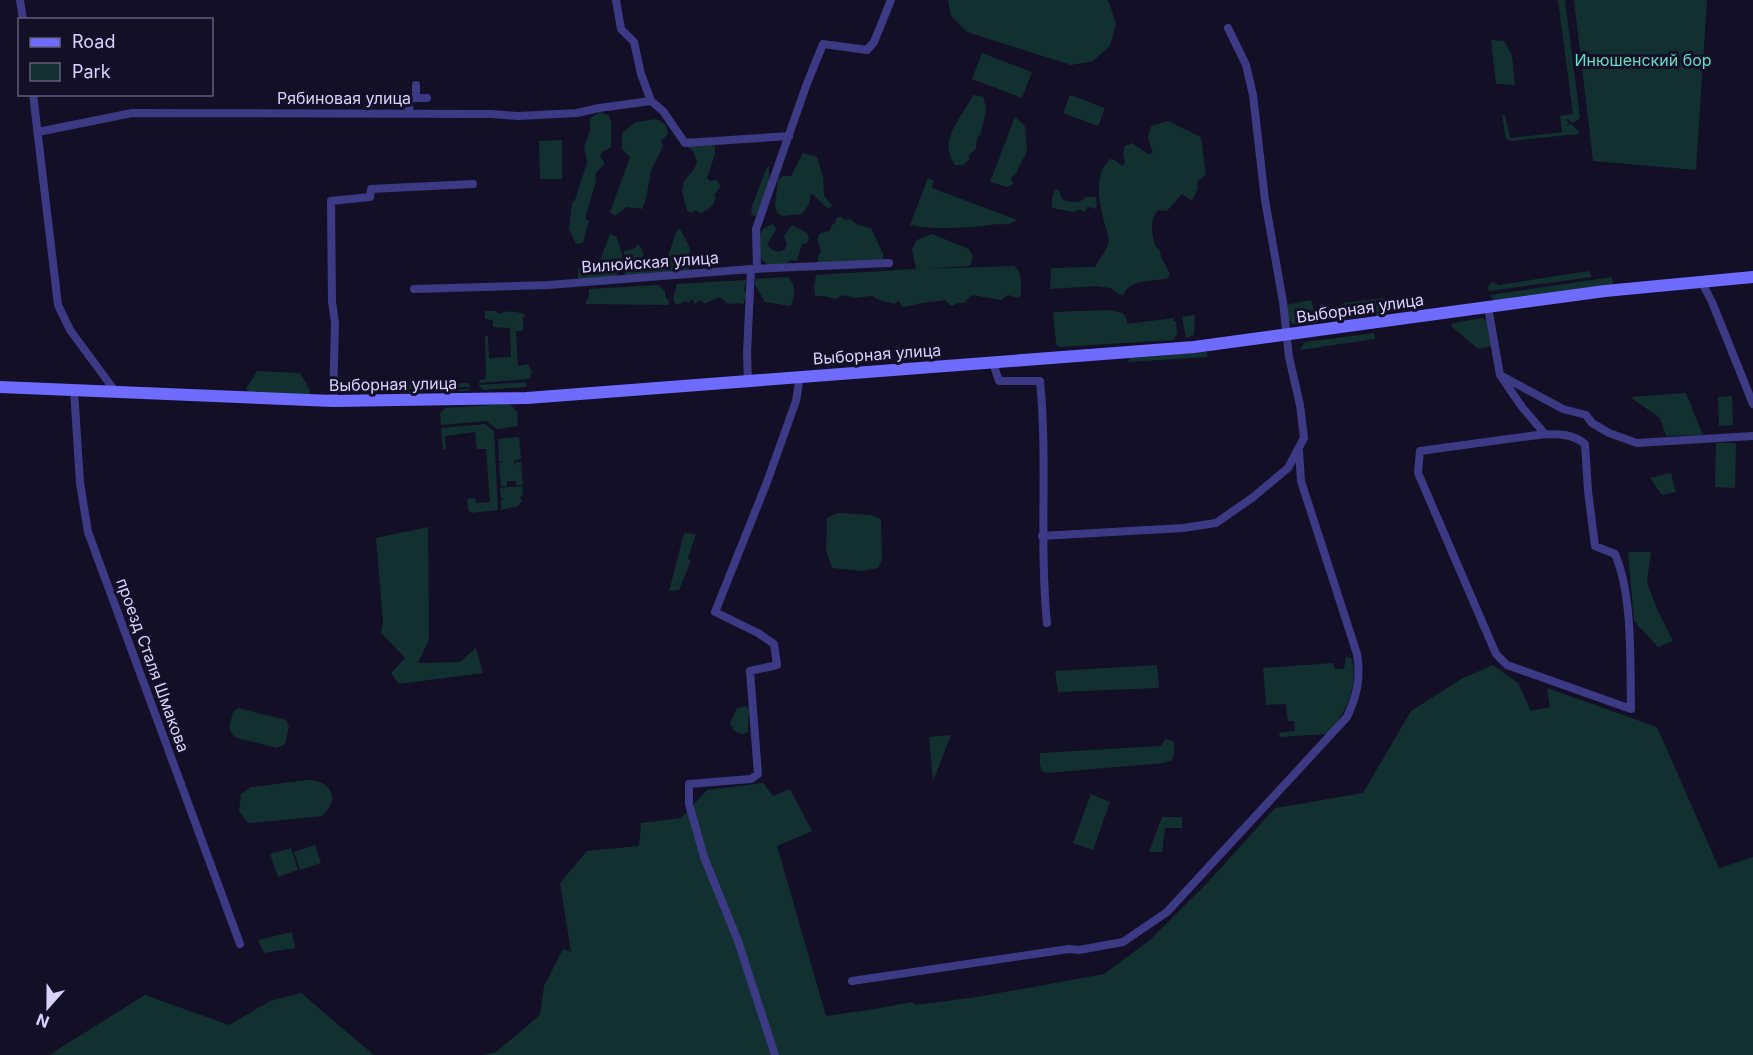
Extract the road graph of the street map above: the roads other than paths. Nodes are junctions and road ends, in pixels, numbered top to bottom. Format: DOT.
graph roads {
  1 [pos="20,0"];
  2 [pos="616,0"];
  3 [pos="891,0"];
  4 [pos="23,18"];
  5 [pos="1228,28"];
  6 [pos="416,85"];
  7 [pos="33,96"];
  8 [pos="416,98"];
  9 [pos="427,98"];
  10 [pos="651,101"];
  11 [pos="409,114"];
  12 [pos="38,132"];
  13 [pos="789,136"];
  14 [pos="473,184"];
  15 [pos="889,263"];
  16 [pos="754,269"];
  17 [pos="1753,277"];
  18 [pos="1701,281"];
  19 [pos="414,289"];
  20 [pos="1488,307"];
  21 [pos="1286,335"];
  22 [pos="993,363"];
  23 [pos="1500,375"];
  24 [pos="800,376"];
  25 [pos="748,381"];
  26 [pos="0,387"];
  27 [pos="74,390"];
  28 [pos="115,391"];
  29 [pos="333,401"];
  30 [pos="1753,404"];
  31 [pos="1545,434"];
  32 [pos="1753,436"];
  33 [pos="1299,451"];
  34 [pos="1042,536"];
  35 [pos="1047,622"];
  36 [pos="240,944"];
  37 [pos="852,981"];
  38 [pos="776,1055"];
  1 -- 4 [label="street"];
  2 -- 10 [label="street"];
  3 -- 13 [label="street"];
  5 -- 21 [label="street"];
  6 -- 8 [label="street"];
  7 -- 12 [label="street"];
  8 -- 9 [label="street"];
  8 -- 11 [label="street"];
  10 -- 11 [label="street, Рябиновая улица"];
  10 -- 13 [label="street"];
  11 -- 12 [label="street, Рябиновая улица"];
  12 -- 28 [label="street"];
  13 -- 16 [label="street"];
  14 -- 29 [label="street"];
  15 -- 16 [label="street, Вилюйская улица"];
  16 -- 19 [label="street, Вилюйская улица"];
  16 -- 25 [label="street"];
  17 -- 18 [label="main road, Выборная улица"];
  18 -- 20 [label="main road, Выборная улица"];
  18 -- 30 [label="street"];
  20 -- 21 [label="main road, Выборная улица"];
  20 -- 23 [label="street"];
  21 -- 22 [label="main road, Выборная улица"];
  21 -- 33 [label="street"];
  22 -- 24 [label="main road, Выборная улица"];
  22 -- 34 [label="street"];
  23 -- 31 [label="street"];
  23 -- 32 [label="street"];
  24 -- 25 [label="main road, Выборная улица"];
  24 -- 38 [label="street"];
  25 -- 29 [label="main road, Выборная улица"];
  26 -- 27 [label="main road, Выборная улица"];
  27 -- 28 [label="main road, Выборная улица"];
  27 -- 36 [label="street, проезд Сталя Шмакова"];
  28 -- 29 [label="main road, Выборная улица"];
  31 -- 31 [label="street"];
  33 -- 34 [label="street"];
  33 -- 37 [label="street"];
  34 -- 35 [label="street"];
}
